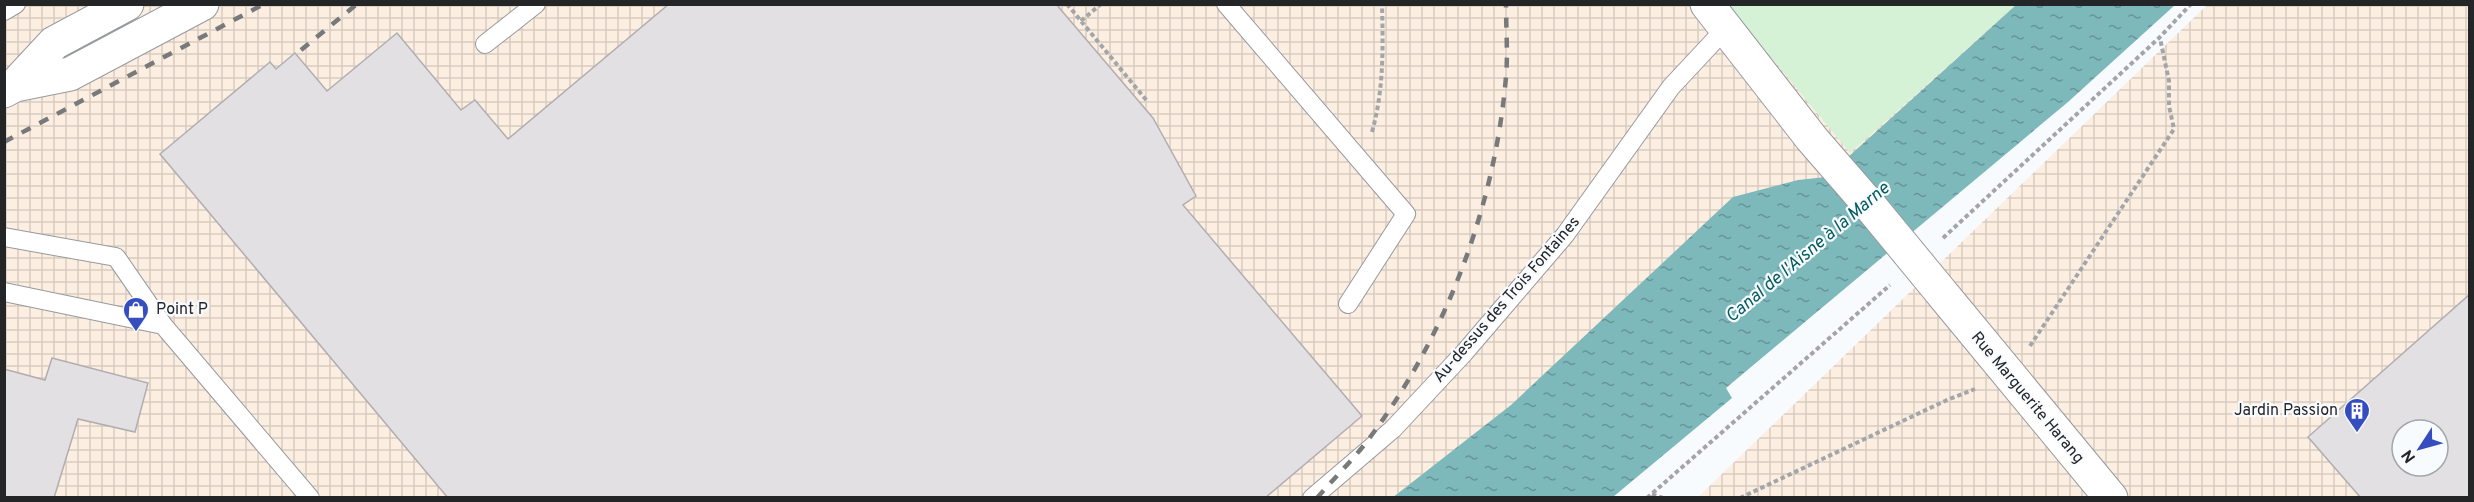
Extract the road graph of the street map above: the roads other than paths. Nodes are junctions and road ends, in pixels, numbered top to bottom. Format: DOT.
graph roads {
  1 [pos="16,4"];
  2 [pos="127,4"];
  3 [pos="202,4"];
  4 [pos="536,4"];
  5 [pos="1226,4"];
  6 [pos="4,11"];
  7 [pos="1717,16"];
  8 [pos="485,44"];
  9 [pos="10,88"];
  10 [pos="4,237"];
  11 [pos="4,292"];
  12 [pos="1348,304"];
  13 [pos="163,325"];
  14 [pos="310,498"];
  15 [pos="1312,498"];
  16 [pos="2111,498"];
  1 -- 6 [label="lane"];
  2 -- 9 [label="street"];
  3 -- 9 [label="street"];
  4 -- 8 [label="lane"];
  5 -- 12 [label="lane"];
  7 -- 15 [label="lane, Au-dessus des Trois Fontaines"];
  7 -- 16 [label="street, Rue Marguerite Harang, bridge"];
  10 -- 13 [label="lane"];
  11 -- 13 [label="lane"];
  13 -- 14 [label="lane"];
}
